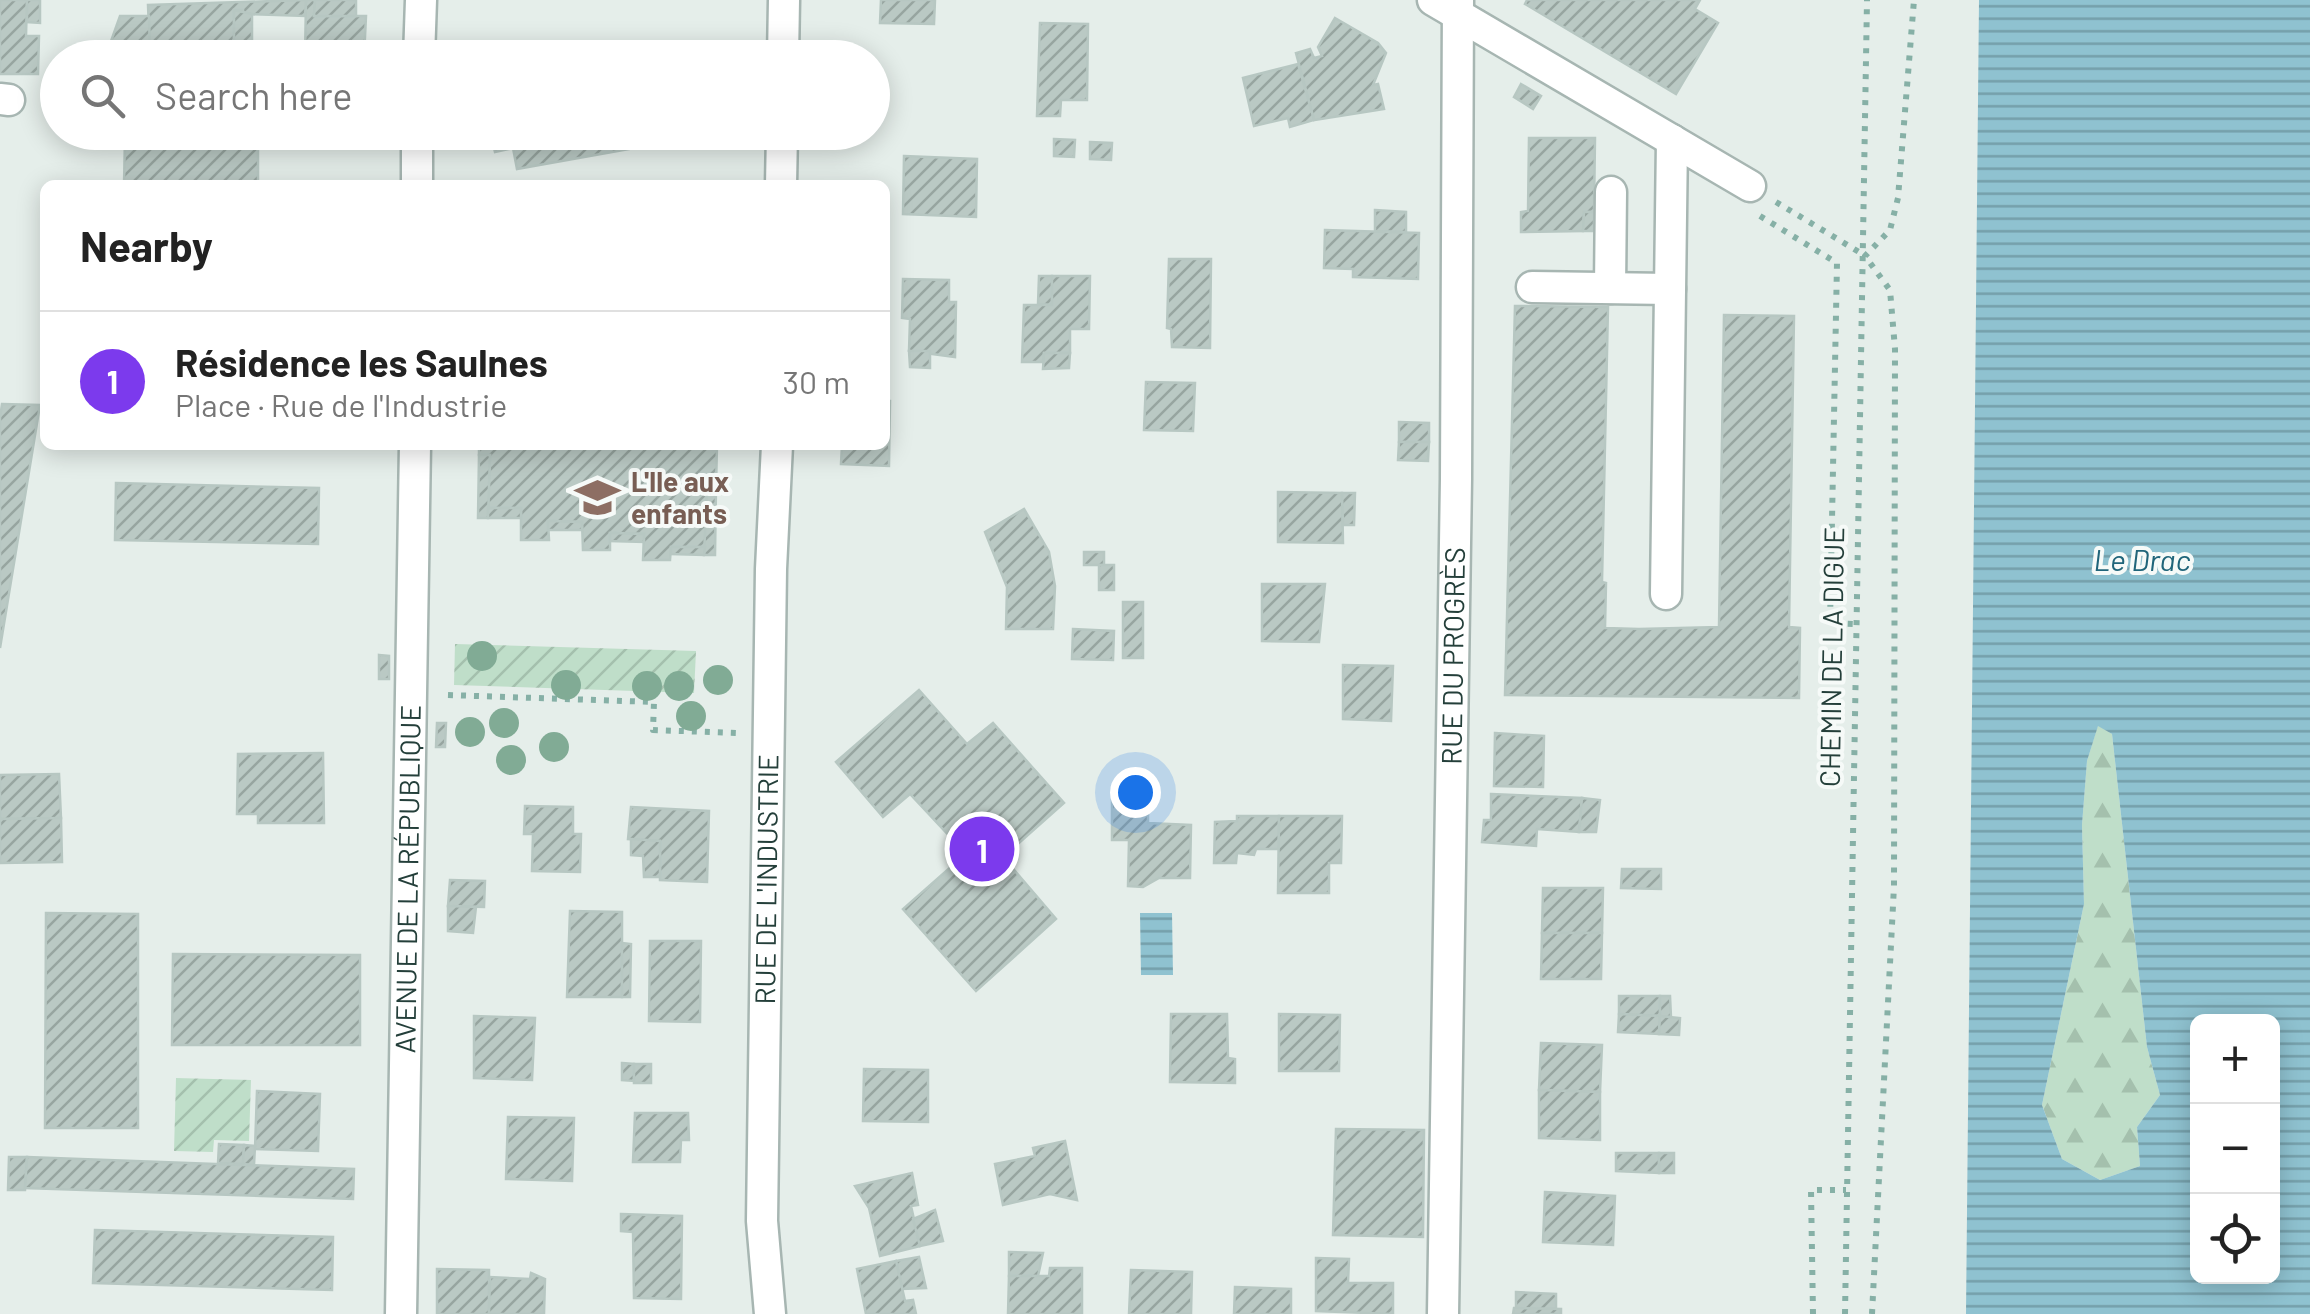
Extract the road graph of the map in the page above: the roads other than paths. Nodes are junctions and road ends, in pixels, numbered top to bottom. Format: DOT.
graph roads {
  1 [pos="421,0"];
  2 [pos="784,0"];
  3 [pos="1449,5"];
  4 [pos="420,40"];
  5 [pos="783,40"];
  6 [pos="1672,140"];
  7 [pos="417,150"];
  8 [pos="782,150"];
  9 [pos="417,180"];
  10 [pos="781,180"];
  11 [pos="1611,192"];
  12 [pos="1752,199"];
  13 [pos="1532,286"];
  14 [pos="1610,288"];
  15 [pos="1670,288"];
  16 [pos="415,450"];
  17 [pos="777,450"];
  18 [pos="1666,594"];
  19 [pos="401,1314"];
  20 [pos="770,1314"];
  21 [pos="1444,1314"];
  1 -- 4 [label="street"];
  2 -- 5 [label="street"];
  3 -- 6 [label="street"];
  3 -- 21 [label="street, RUE DU PROGRÈS"];
  6 -- 12 [label="street"];
  6 -- 15 [label="street"];
  7 -- 9 [label="street"];
  8 -- 10 [label="street"];
  11 -- 14 [label="street"];
  13 -- 14 [label="street"];
  14 -- 15 [label="street"];
  15 -- 18 [label="street"];
  16 -- 19 [label="street, AVENUE DE LA RÉPUBLIQUE"];
  17 -- 20 [label="street, RUE DE L'INDUSTRIE"];
}
